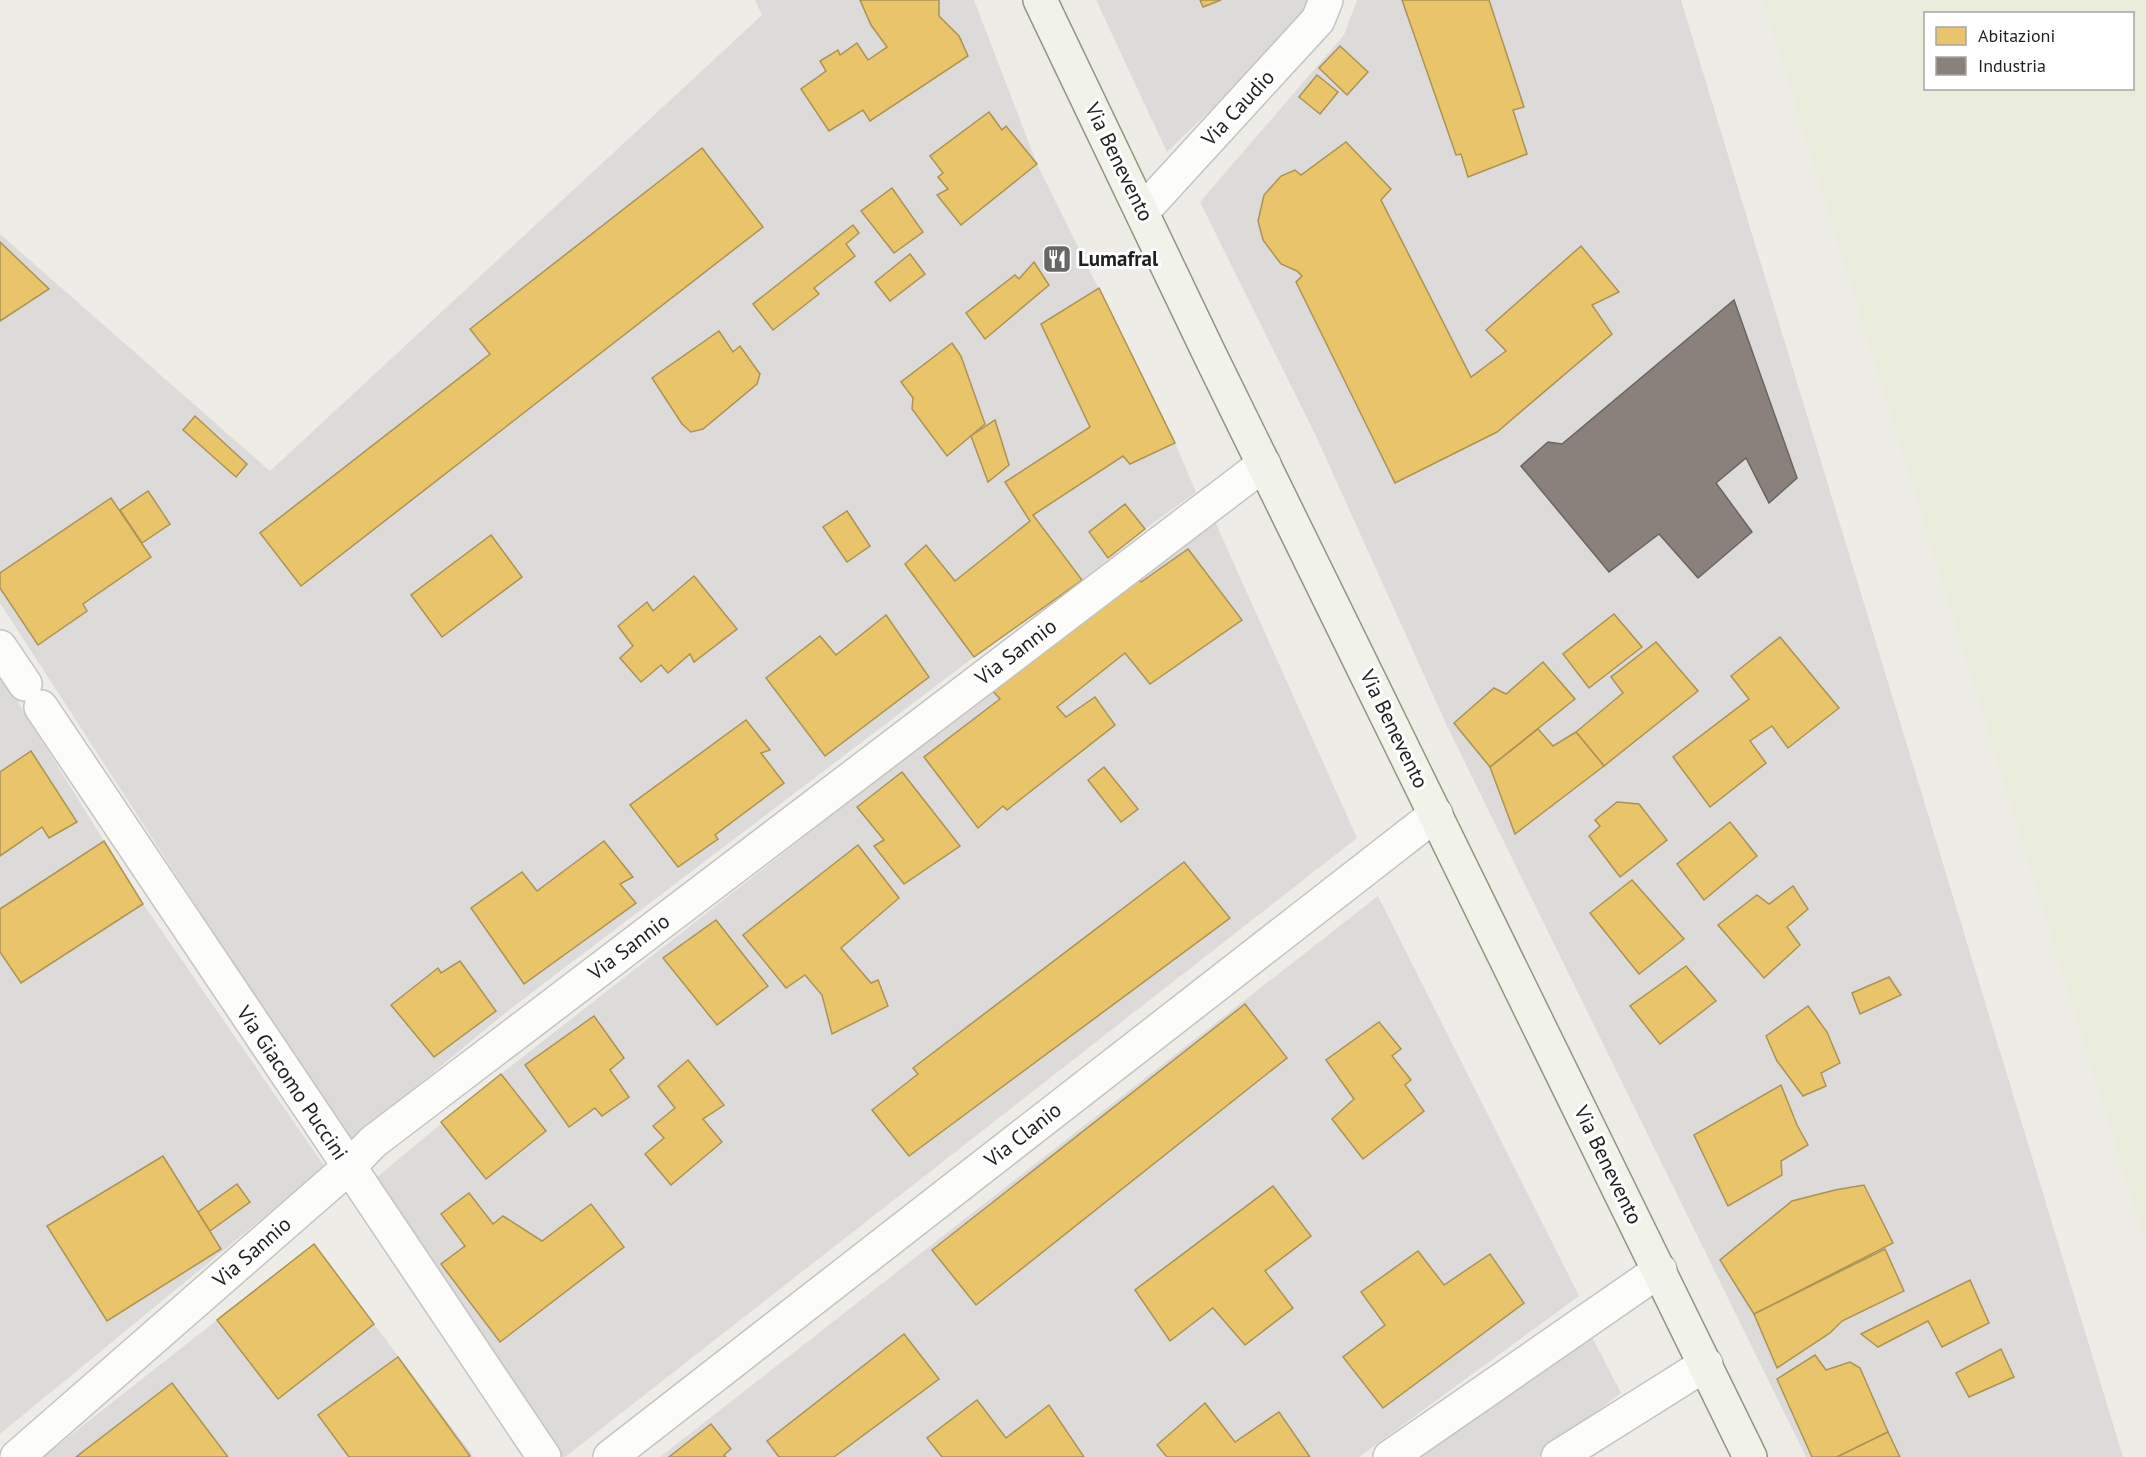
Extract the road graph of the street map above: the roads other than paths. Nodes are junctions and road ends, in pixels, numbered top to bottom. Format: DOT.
graph roads {
  1 [pos="1040,0"];
  2 [pos="1326,0"];
  3 [pos="1142,212"];
  4 [pos="1264,464"];
  5 [pos="0,646"];
  6 [pos="1436,814"];
  7 [pos="348,1168"];
  8 [pos="1660,1270"];
  9 [pos="1706,1364"];
  10 [pos="17,1457"];
  11 [pos="544,1457"];
  12 [pos="610,1457"];
  13 [pos="1390,1457"];
  14 [pos="1558,1457"];
  15 [pos="1750,1457"];
  1 -- 3 [label="main road, Via Benevento"];
  2 -- 3 [label="street, Via Caudio"];
  3 -- 4 [label="main road, Via Benevento"];
  4 -- 6 [label="main road, Via Benevento"];
  4 -- 7 [label="street, Via Sannio"];
  5 -- 7 [label="street, Via Giacomo Puccini"];
  6 -- 8 [label="main road, Via Benevento"];
  6 -- 12 [label="street, Via Clanio"];
  7 -- 10 [label="street, Via Sannio"];
  7 -- 11 [label="street, Via Giacomo Puccini"];
  8 -- 9 [label="main road, Via Benevento"];
  8 -- 13 [label="street"];
  9 -- 14 [label="street"];
  9 -- 15 [label="main road, Via Benevento"];
}
